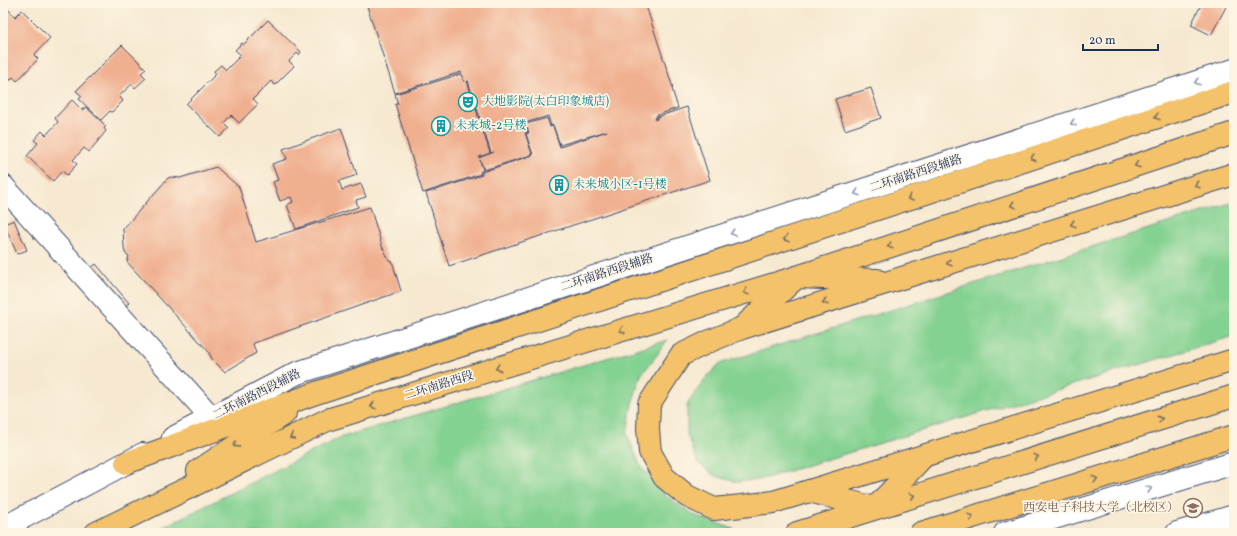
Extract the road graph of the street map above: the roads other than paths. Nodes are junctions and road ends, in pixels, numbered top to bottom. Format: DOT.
graph roads {
  1 [pos="1234,70"];
  2 [pos="1234,92"];
  3 [pos="1234,133"];
  4 [pos="1234,174"];
  5 [pos="3,186"];
  6 [pos="797,277"];
  7 [pos="892,281"];
  8 [pos="742,328"];
  9 [pos="1234,360"];
  10 [pos="316,393"];
  11 [pos="1234,396"];
  12 [pos="212,418"];
  13 [pos="1234,436"];
  14 [pos="923,457"];
  15 [pos="126,463"];
  16 [pos="1234,463"];
  17 [pos="809,491"];
  18 [pos="875,508"];
  19 [pos="1234,516"];
  20 [pos="124,520"];
  21 [pos="3,528"];
  22 [pos="96,533"];
  23 [pos="797,533"];
  24 [pos="921,533"];
  25 [pos="1005,533"];
  26 [pos="1177,533"];
  1 -- 12 [label="street, 二环南路西段辅路, one-way"];
  2 -- 10 [label="highway, one-way"];
  3 -- 6 [label="highway, 二环南路西段, one-way"];
  4 -- 7 [label="highway, one-way"];
  5 -- 12 [label="street"];
  6 -- 7 [label="highway"];
  6 -- 8 [label="highway"];
  6 -- 20 [label="highway, 二环南路西段, one-way"];
  7 -- 8 [label="highway, one-way"];
  8 -- 17 [label="highway"];
  9 -- 14 [label="highway"];
  10 -- 15 [label="highway"];
  10 -- 20 [label="highway, one-way"];
  18 -- 11 [label="highway, one-way"];
  12 -- 15 [label="street, 二环南路西段辅路"];
  24 -- 13 [label="highway, one-way"];
  14 -- 17 [label="highway"];
  14 -- 18 [label="highway"];
  15 -- 21 [label="street, 二环南路西段辅路"];
  25 -- 16 [label="street, one-way"];
  17 -- 18 [label="highway"];
  18 -- 23 [label="highway"];
  19 -- 26 [label="street"];
  20 -- 22 [label="highway, 二环南路西段"];
}
